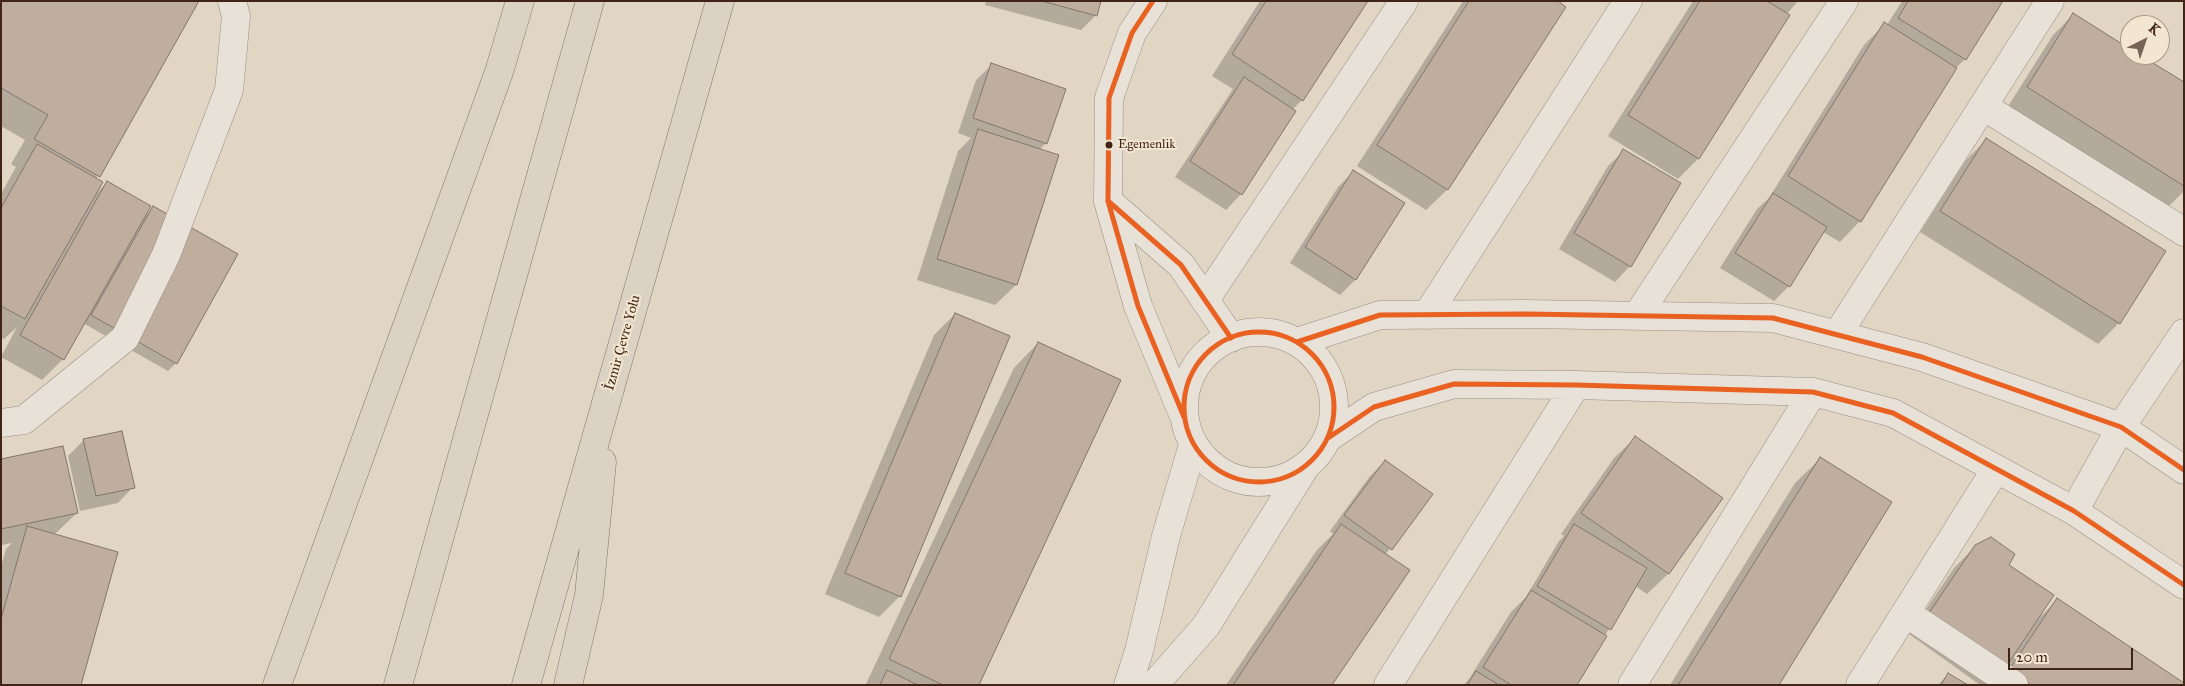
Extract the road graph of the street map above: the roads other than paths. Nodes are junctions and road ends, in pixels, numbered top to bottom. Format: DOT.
graph roads {
  1 [pos="232,1"];
  2 [pos="520,1"];
  3 [pos="590,1"];
  4 [pos="720,1"];
  5 [pos="1153,1"];
  6 [pos="1404,1"];
  7 [pos="1628,1"];
  8 [pos="1844,1"];
  9 [pos="2050,1"];
  10 [pos="1983,106"];
  11 [pos="1108,201"];
  12 [pos="2184,232"];
  13 [pos="1205,300"];
  14 [pos="1427,315"];
  15 [pos="1637,316"];
  16 [pos="2184,333"];
  17 [pos="1837,335"];
  18 [pos="1231,338"];
  19 [pos="1297,342"];
  20 [pos="1576,385"];
  21 [pos="1813,392"];
  22 [pos="608,393"];
  23 [pos="1184,417"];
  24 [pos="1,424"];
  25 [pos="2121,427"];
  26 [pos="1328,438"];
  27 [pos="1193,445"];
  28 [pos="1305,467"];
  29 [pos="1996,469"];
  30 [pos="2184,470"];
  31 [pos="2074,512"];
  32 [pos="2184,585"];
  33 [pos="1906,613"];
  34 [pos="277,685"];
  35 [pos="398,685"];
  36 [pos="526,685"];
  37 [pos="568,685"];
  38 [pos="1128,685"];
  39 [pos="1154,685"];
  40 [pos="1388,685"];
  41 [pos="1632,685"];
  42 [pos="1860,685"];
  43 [pos="2014,685"];
  1 -- 24 [label="street"];
  2 -- 34 [label="highway"];
  3 -- 35 [label="highway"];
  4 -- 22 [label="highway, İzmir Çevre Yolu"];
  5 -- 11 [label="street"];
  6 -- 13 [label="street"];
  7 -- 14 [label="street"];
  8 -- 15 [label="street"];
  9 -- 10 [label="street"];
  10 -- 12 [label="street"];
  10 -- 17 [label="street"];
  11 -- 13 [label="street"];
  11 -- 23 [label="street"];
  13 -- 18 [label="street"];
  14 -- 15 [label="street"];
  14 -- 19 [label="street"];
  15 -- 17 [label="street"];
  16 -- 25 [label="street"];
  17 -- 25 [label="street"];
  18 -- 19 [label="street"];
  18 -- 23 [label="street"];
  19 -- 26 [label="street"];
  20 -- 21 [label="street"];
  20 -- 26 [label="street"];
  20 -- 40 [label="street"];
  21 -- 29 [label="street"];
  21 -- 41 [label="street"];
  22 -- 36 [label="highway, İzmir Çevre Yolu"];
  22 -- 37 [label="highway"];
  23 -- 27 [label="street"];
  25 -- 30 [label="street"];
  25 -- 31 [label="street"];
  26 -- 28 [label="street"];
  27 -- 28 [label="street"];
  27 -- 38 [label="street"];
  28 -- 39 [label="street"];
  29 -- 31 [label="street"];
  29 -- 33 [label="street"];
  31 -- 32 [label="street"];
  33 -- 42 [label="street"];
  33 -- 43 [label="street"];
}
